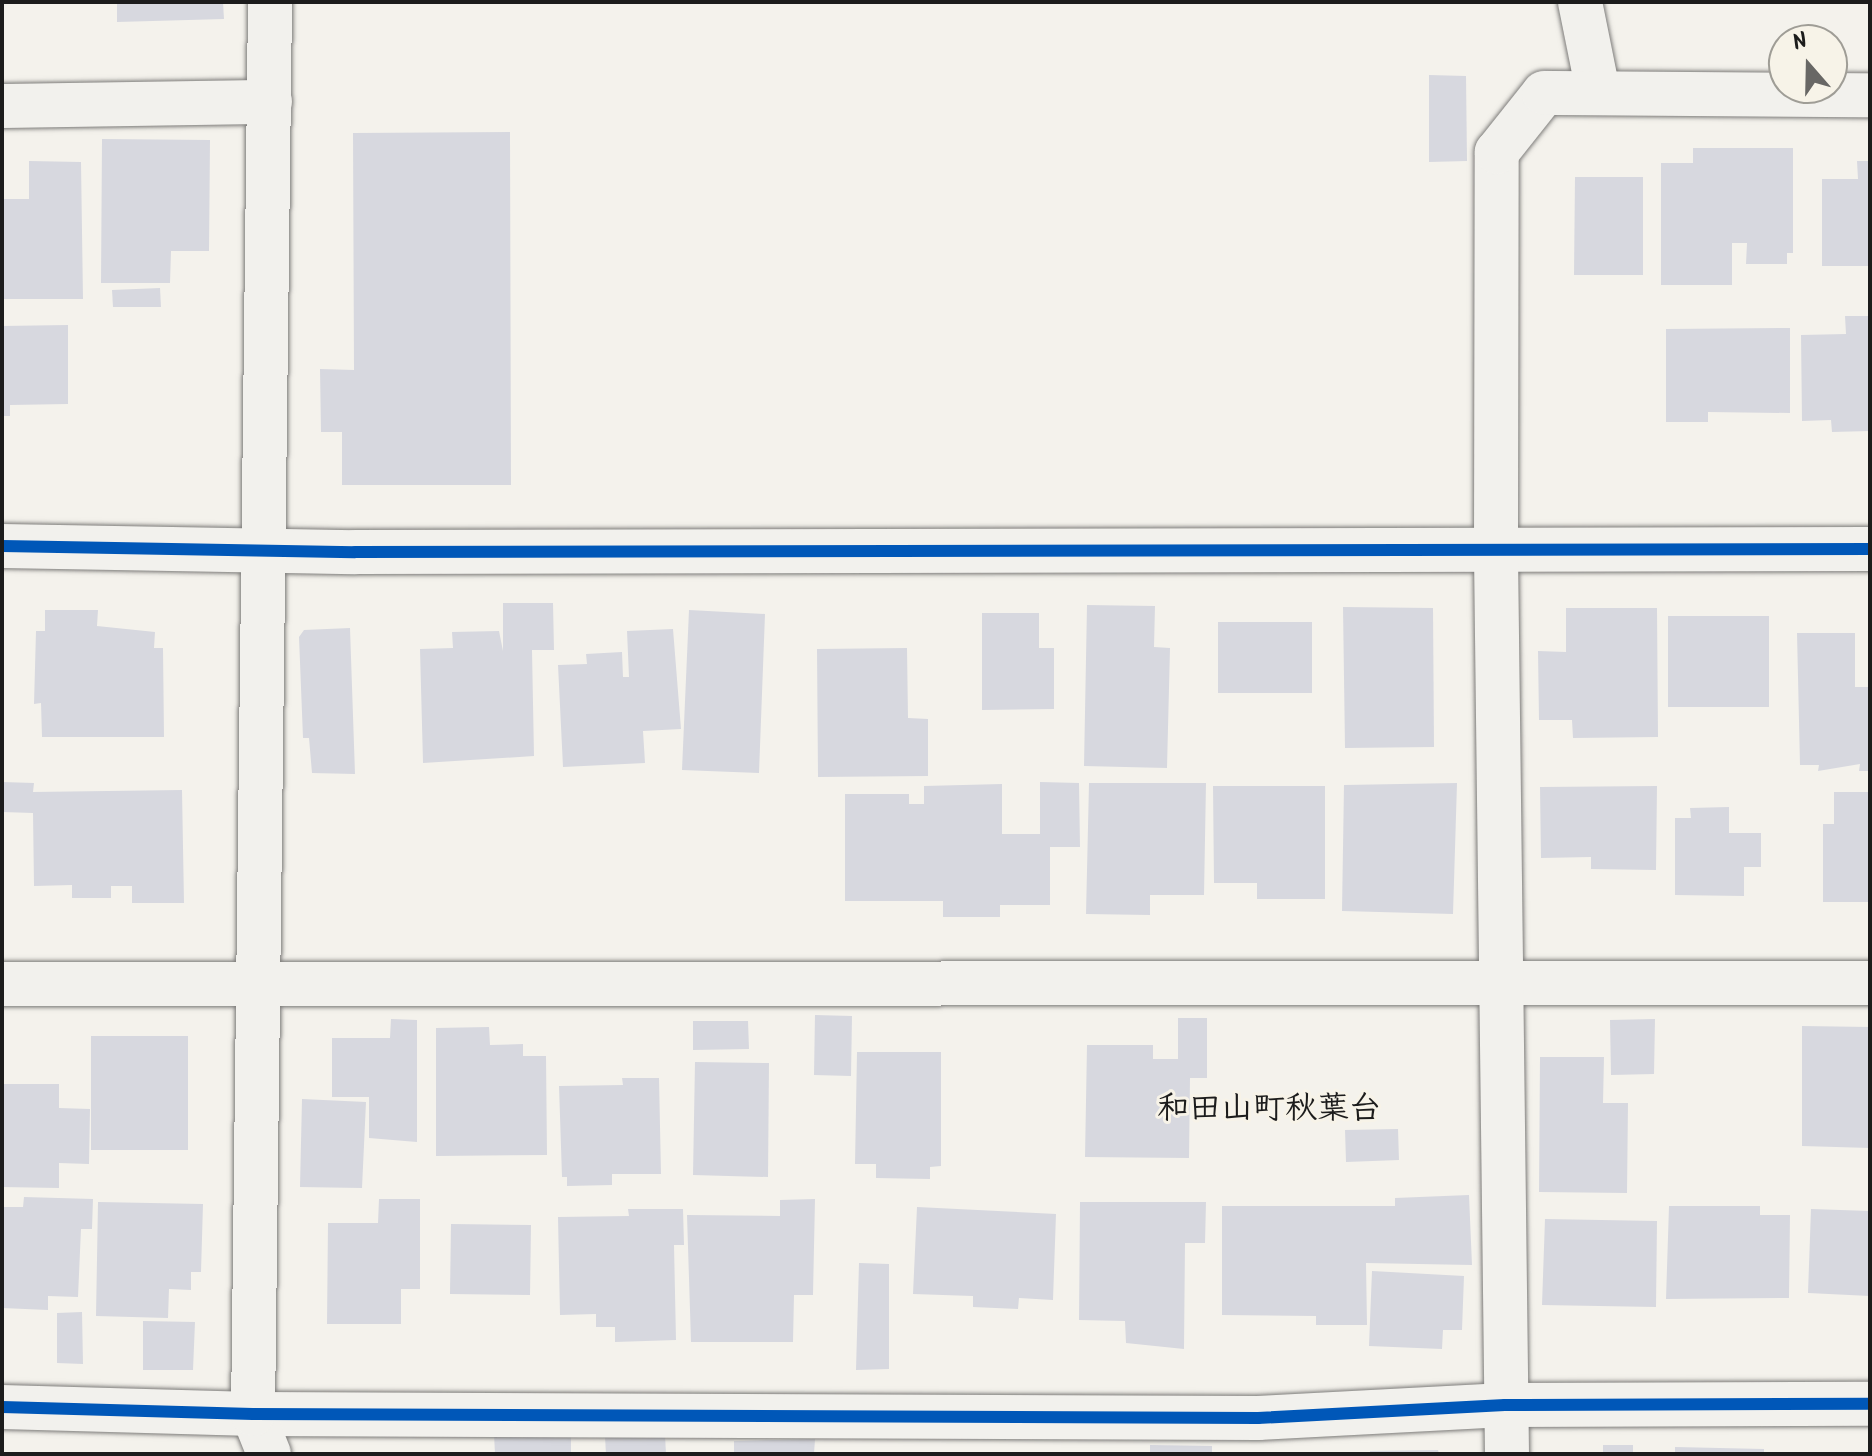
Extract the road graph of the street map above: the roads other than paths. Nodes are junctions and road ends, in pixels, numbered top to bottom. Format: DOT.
graph roads {
  1 [pos="270,2"];
  2 [pos="1580,2"];
  3 [pos="1598,91"];
  4 [pos="1870,95"];
  5 [pos="270,102"];
  6 [pos="2,106"];
  7 [pos="2,546"];
  8 [pos="265,547"];
  9 [pos="1496,549"];
  10 [pos="1870,549"];
  11 [pos="1501,982"];
  12 [pos="1870,983"];
  13 [pos="2,984"];
  14 [pos="257,985"];
  15 [pos="1870,1404"];
  16 [pos="1505,1405"];
  17 [pos="2,1407"];
  18 [pos="253,1414"];
  19 [pos="269,1454"];
  20 [pos="1507,1454"];
  1 -- 5 [label="street"];
  2 -- 3 [label="street"];
  3 -- 4 [label="street"];
  3 -- 9 [label="street"];
  5 -- 6 [label="street"];
  5 -- 8 [label="street"];
  7 -- 8 [label="street"];
  8 -- 9 [label="street"];
  8 -- 14 [label="street"];
  9 -- 10 [label="street"];
  9 -- 11 [label="street"];
  11 -- 12 [label="street"];
  11 -- 14 [label="street"];
  11 -- 16 [label="street"];
  13 -- 14 [label="street"];
  14 -- 18 [label="street"];
  15 -- 16 [label="street"];
  16 -- 18 [label="street"];
  16 -- 20 [label="street"];
  17 -- 18 [label="street"];
  18 -- 19 [label="street"];
}
